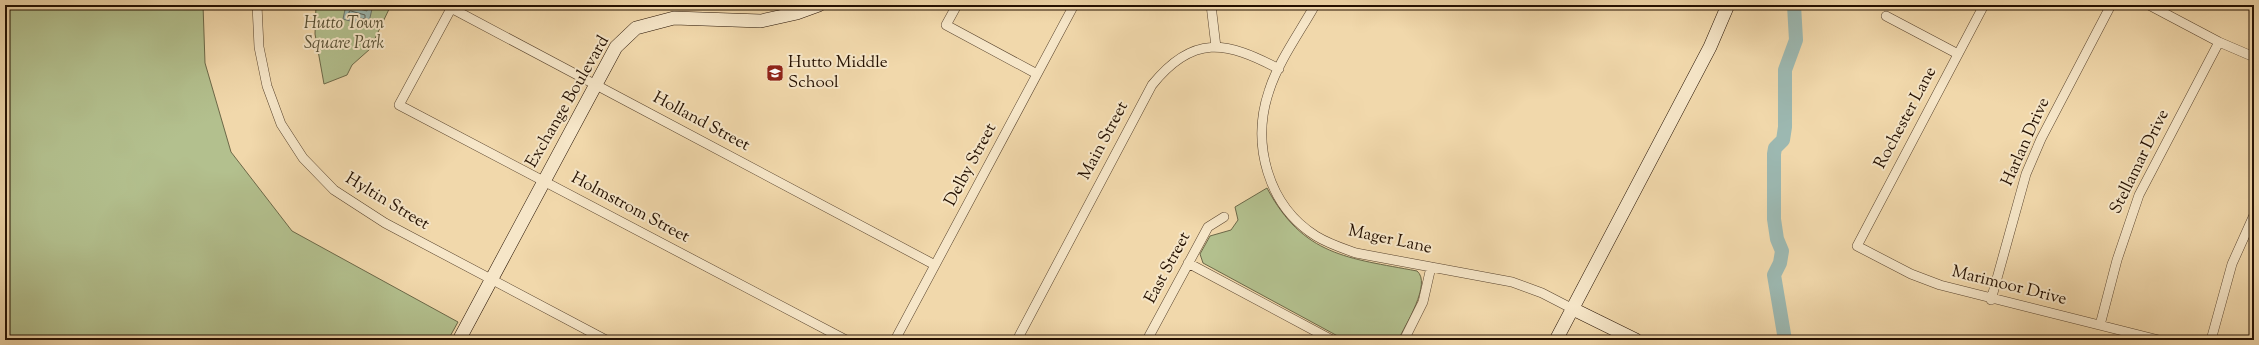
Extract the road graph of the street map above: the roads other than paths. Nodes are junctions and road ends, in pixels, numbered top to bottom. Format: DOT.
graph roads {
  1 [pos="257,5"];
  2 [pos="819,5"];
  3 [pos="957,5"];
  4 [pos="1074,5"];
  5 [pos="1212,5"];
  6 [pos="1315,5"];
  7 [pos="1728,5"];
  8 [pos="1984,5"];
  9 [pos="2111,5"];
  10 [pos="2149,5"];
  11 [pos="452,7"];
  12 [pos="1886,16"];
  13 [pos="2219,42"];
  14 [pos="1216,47"];
  15 [pos="1958,54"];
  16 [pos="2254,57"];
  17 [pos="1279,69"];
  18 [pos="1037,74"];
  19 [pos="595,84"];
  20 [pos="544,180"];
  21 [pos="2254,215"];
  22 [pos="1224,217"];
  23 [pos="1857,246"];
  24 [pos="1188,263"];
  25 [pos="935,265"];
  26 [pos="1431,267"];
  27 [pos="491,279"];
  28 [pos="1991,300"];
  29 [pos="1573,309"];
  30 [pos="2100,325"];
  31 [pos="459,340"];
  32 [pos="606,340"];
  33 [pos="846,340"];
  34 [pos="895,340"];
  35 [pos="1017,340"];
  36 [pos="1147,340"];
  37 [pos="1332,340"];
  38 [pos="1404,340"];
  39 [pos="1556,340"];
  40 [pos="1636,340"];
  41 [pos="2159,340"];
  42 [pos="2211,340"];
  1 -- 27 [label="street, Hyltin Street"];
  2 -- 19 [label="street, Exchange Boulevard"];
  3 -- 18 [label="street"];
  4 -- 18 [label="street, Delby Street"];
  5 -- 14 [label="street"];
  6 -- 17 [label="street, Mager Lane"];
  7 -- 29 [label="street"];
  8 -- 15 [label="street, Rochester Lane"];
  9 -- 28 [label="street, Harlan Drive"];
  10 -- 13 [label="street"];
  11 -- 19 [label="street, Holland Street"];
  11 -- 20 [label="street, Holmstrom Street"];
  12 -- 15 [label="street"];
  13 -- 16 [label="street"];
  13 -- 30 [label="street, Stellamar Drive"];
  14 -- 17 [label="street, Main Street"];
  14 -- 35 [label="street, Main Street"];
  15 -- 23 [label="street, Rochester Lane"];
  17 -- 26 [label="street, Mager Lane"];
  18 -- 25 [label="street, Delby Street"];
  19 -- 20 [label="street, Exchange Boulevard"];
  19 -- 25 [label="street, Holland Street"];
  20 -- 27 [label="street, Exchange Boulevard"];
  20 -- 33 [label="street, Holmstrom Street"];
  21 -- 42 [label="street"];
  22 -- 24 [label="street, East Street"];
  23 -- 28 [label="street, Marimoor Drive"];
  24 -- 36 [label="street, East Street"];
  24 -- 37 [label="street"];
  25 -- 34 [label="street, Delby Street"];
  26 -- 29 [label="street, Mager Lane"];
  26 -- 38 [label="street"];
  27 -- 31 [label="street, Exchange Boulevard"];
  27 -- 32 [label="street, Hyltin Street"];
  28 -- 30 [label="street, Marimoor Drive"];
  29 -- 39 [label="street"];
  29 -- 40 [label="street, Mager Lane"];
  30 -- 41 [label="street, Marimoor Drive"];
}
